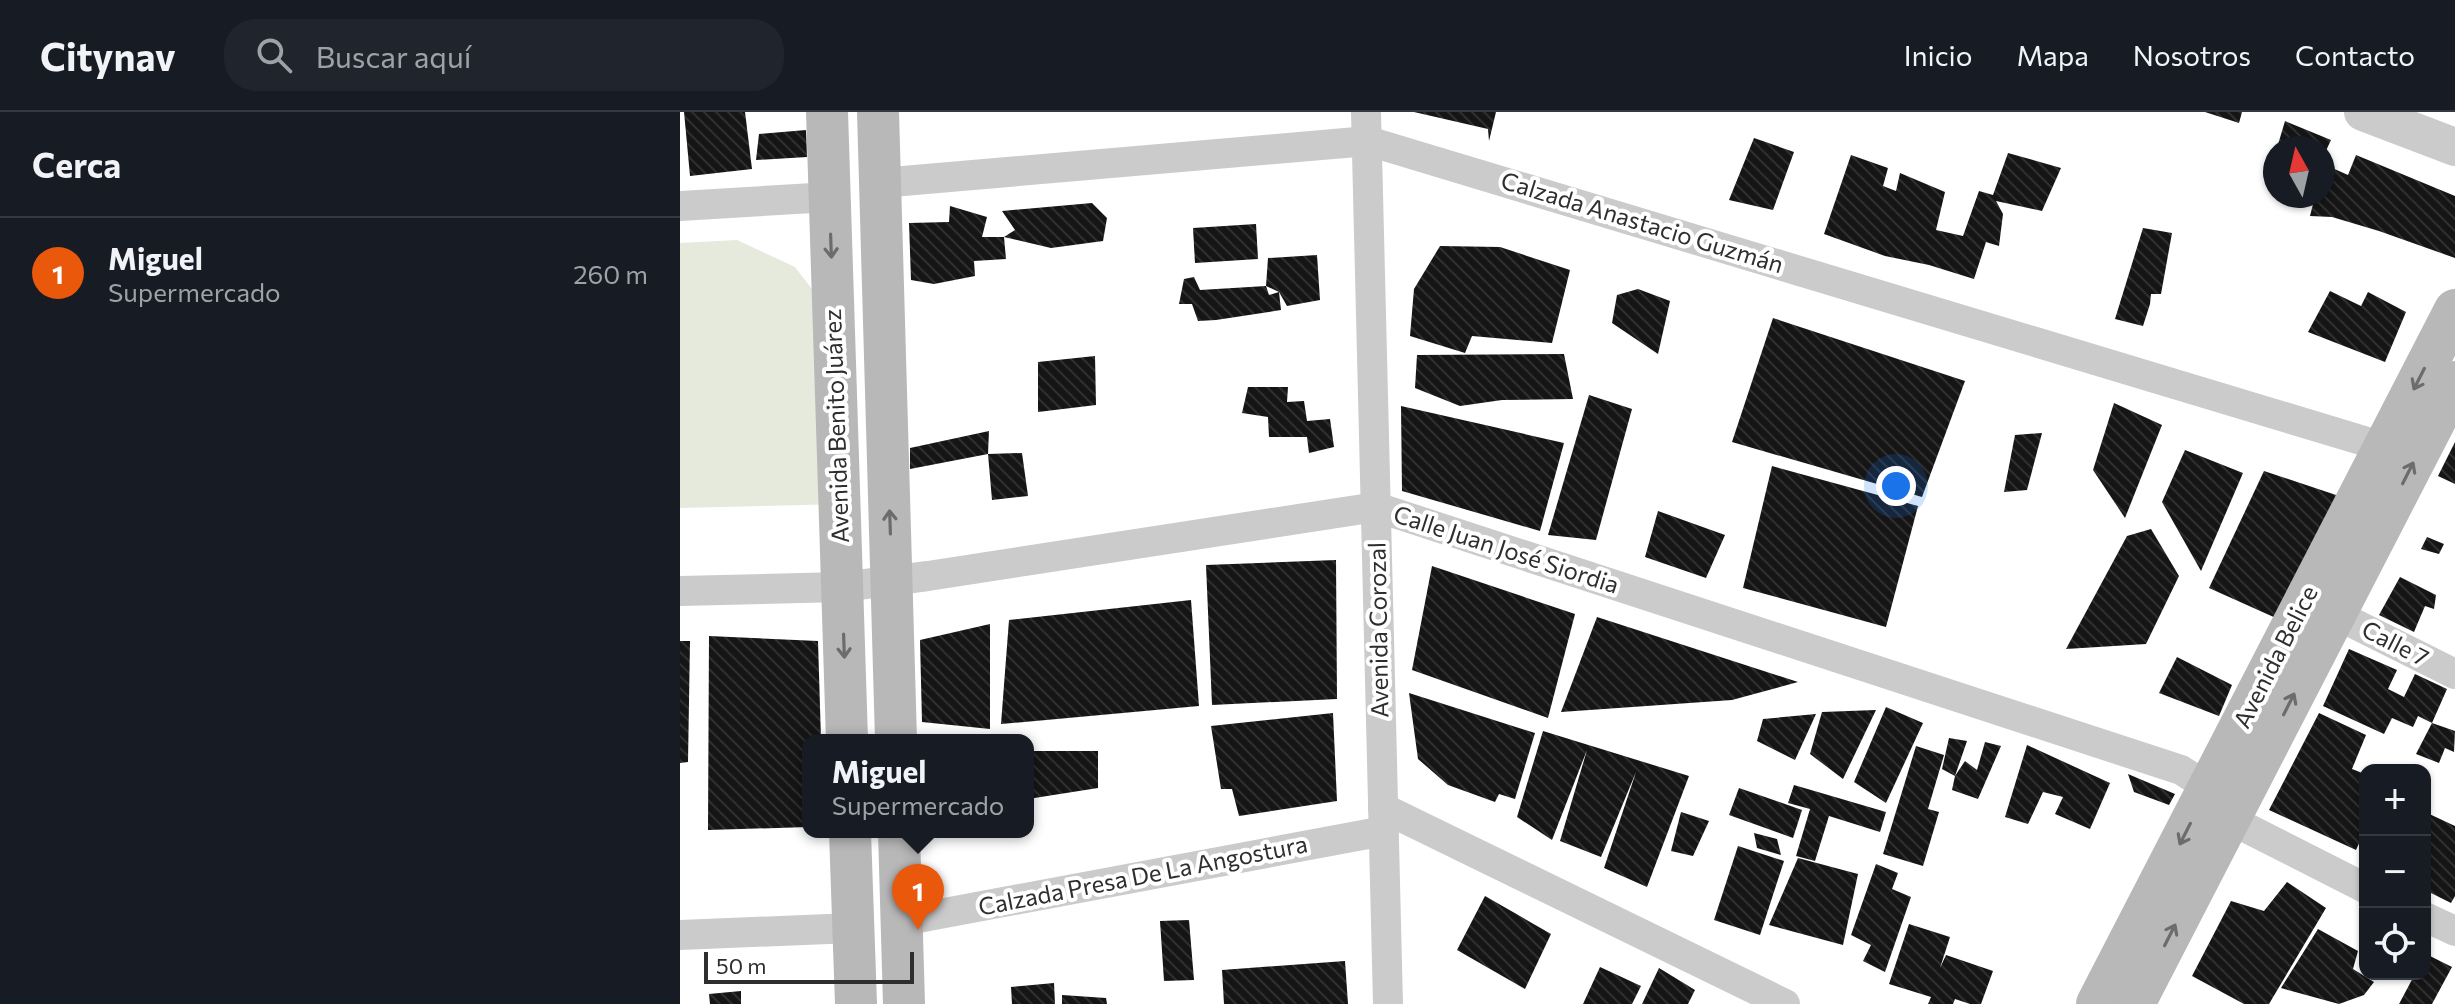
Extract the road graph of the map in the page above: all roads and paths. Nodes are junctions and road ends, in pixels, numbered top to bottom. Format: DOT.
graph roads {
  1 [pos="827,112"];
  2 [pos="878,112"];
  3 [pos="2363,112"];
  4 [pos="1367,126"];
  5 [pos="2455,147"];
  6 [pos="880,183"];
  7 [pos="830,197"];
  8 [pos="680,206"];
  9 [pos="2455,310"];
  10 [pos="2450,403"];
  11 [pos="2384,447"];
  12 [pos="1376,507"];
  13 [pos="892,581"];
  14 [pos="842,587"];
  15 [pos="680,591"];
  16 [pos="2335,614"];
  17 [pos="2455,674"];
  18 [pos="847,734"];
  19 [pos="896,734"];
  20 [pos="2219,803"];
  21 [pos="1384,819"];
  22 [pos="850,838"];
  23 [pos="899,838"];
  24 [pos="2359,885"];
  25 [pos="2431,920"];
  26 [pos="902,921"];
  27 [pos="853,928"];
  28 [pos="2455,931"];
  29 [pos="680,935"];
  30 [pos="856,1004"];
  31 [pos="904,1004"];
  32 [pos="1388,1004"];
  33 [pos="1785,1004"];
  34 [pos="2097,1004"];
  35 [pos="2134,1004"];
  1 -- 7 [label="main road, Avenida Benito Juárez"];
  2 -- 6 [label="main road, Avenida Benito Juárez"];
  3 -- 5 [label="street"];
  4 -- 6 [label="street, Calzada Anastacio Guzmán"];
  4 -- 11 [label="street, Calzada Anastacio Guzmán"];
  4 -- 12 [label="street, Avenida Corozal"];
  13 -- 6 [label="main road, Avenida Benito Juárez, one-way"];
  7 -- 8 [label="street"];
  7 -- 14 [label="main road, Avenida Benito Juárez, one-way"];
  9 -- 11 [label="main road, Avenida Belice, one-way"];
  16 -- 10 [label="main road, Avenida Belice, one-way"];
  11 -- 20 [label="main road, Avenida Belice"];
  12 -- 13 [label="street, Calle Juan José Siordia"];
  12 -- 20 [label="street, Calle Juan José Siordia"];
  12 -- 21 [label="street, Avenida Corozal"];
  13 -- 14 [label="street, Calle Juan José Siordia"];
  13 -- 19 [label="main road, Avenida Benito Juárez"];
  14 -- 15 [label="street, Calle Juan José Siordia"];
  14 -- 18 [label="main road, Avenida Benito Juárez, one-way"];
  16 -- 17 [label="street, Calle 7"];
  20 -- 16 [label="main road, Avenida Belice, one-way"];
  20 -- 24 [label="street, Calle Juan José Siordia"];
  20 -- 34 [label="main road, Avenida Belice, one-way"];
  35 -- 20 [label="main road, Avenida Belice, one-way"];
  21 -- 26 [label="street, Calzada Presa De La Angostura"];
  21 -- 32 [label="street, Avenida Corozal"];
  21 -- 33 [label="street"];
  22 -- 27 [label="main road"];
  23 -- 26 [label="main road"];
  25 -- 28 [label="street"];
  26 -- 31 [label="main road"];
  27 -- 29 [label="street"];
  27 -- 30 [label="main road"];
}
